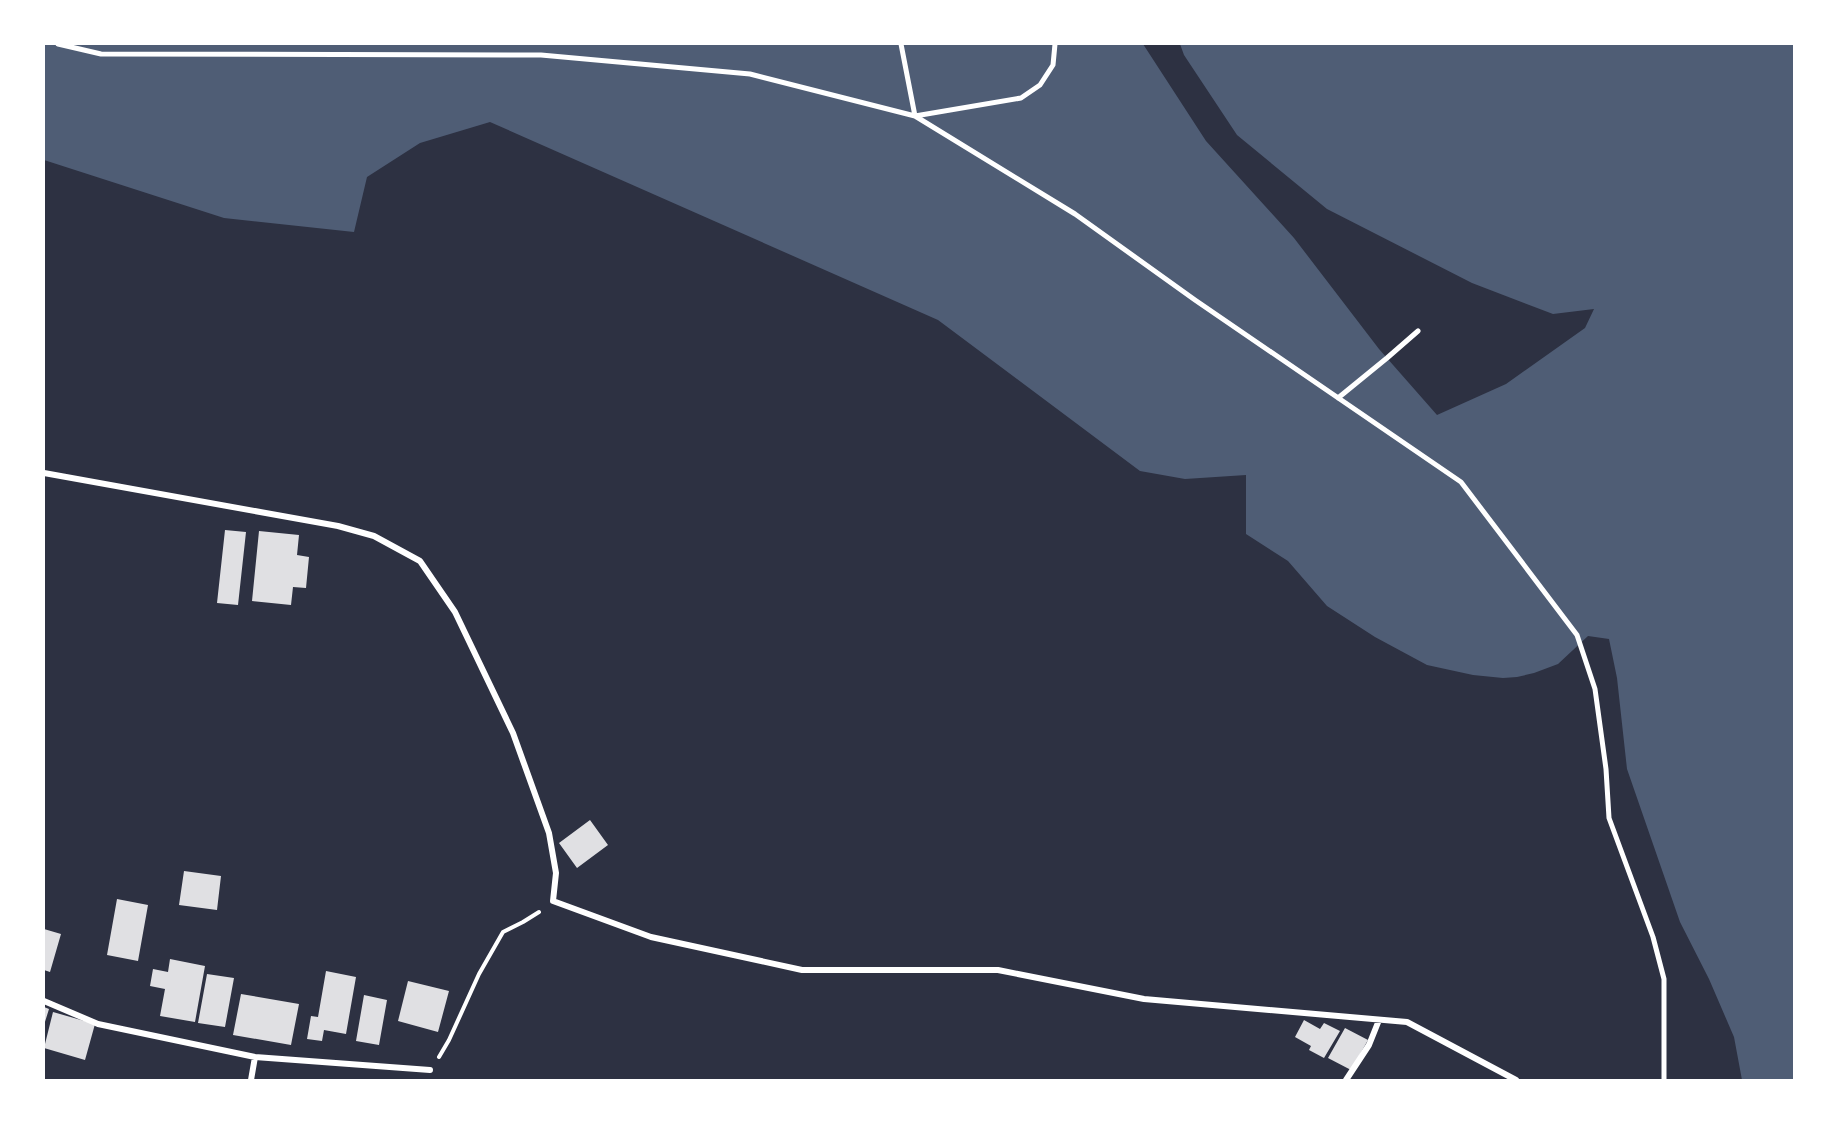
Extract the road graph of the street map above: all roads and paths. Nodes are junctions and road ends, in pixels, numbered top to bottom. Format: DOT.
graph roads {
  1 [pos="58,44"];
  2 [pos="901,44"];
  3 [pos="1055,44"];
  4 [pos="915,116"];
  5 [pos="1418,331"];
  6 [pos="1338,398"];
  7 [pos="44,473"];
  8 [pos="553,901"];
  9 [pos="44,1002"];
  10 [pos="1379,1020"];
  11 [pos="255,1057"];
  12 [pos="430,1070"];
  13 [pos="250,1080"];
  14 [pos="1347,1080"];
  15 [pos="1516,1080"];
  16 [pos="1664,1080"];
  1 -- 4 [label="street"];
  2 -- 4 [label="street"];
  3 -- 4 [label="street"];
  4 -- 6 [label="street"];
  5 -- 6 [label="street"];
  6 -- 16 [label="street"];
  7 -- 8 [label="street"];
  8 -- 10 [label="street"];
  8 -- 12 [label="path"];
  9 -- 11 [label="street"];
  10 -- 14 [label="street"];
  10 -- 15 [label="street"];
  11 -- 12 [label="street"];
  11 -- 13 [label="street"];
}
